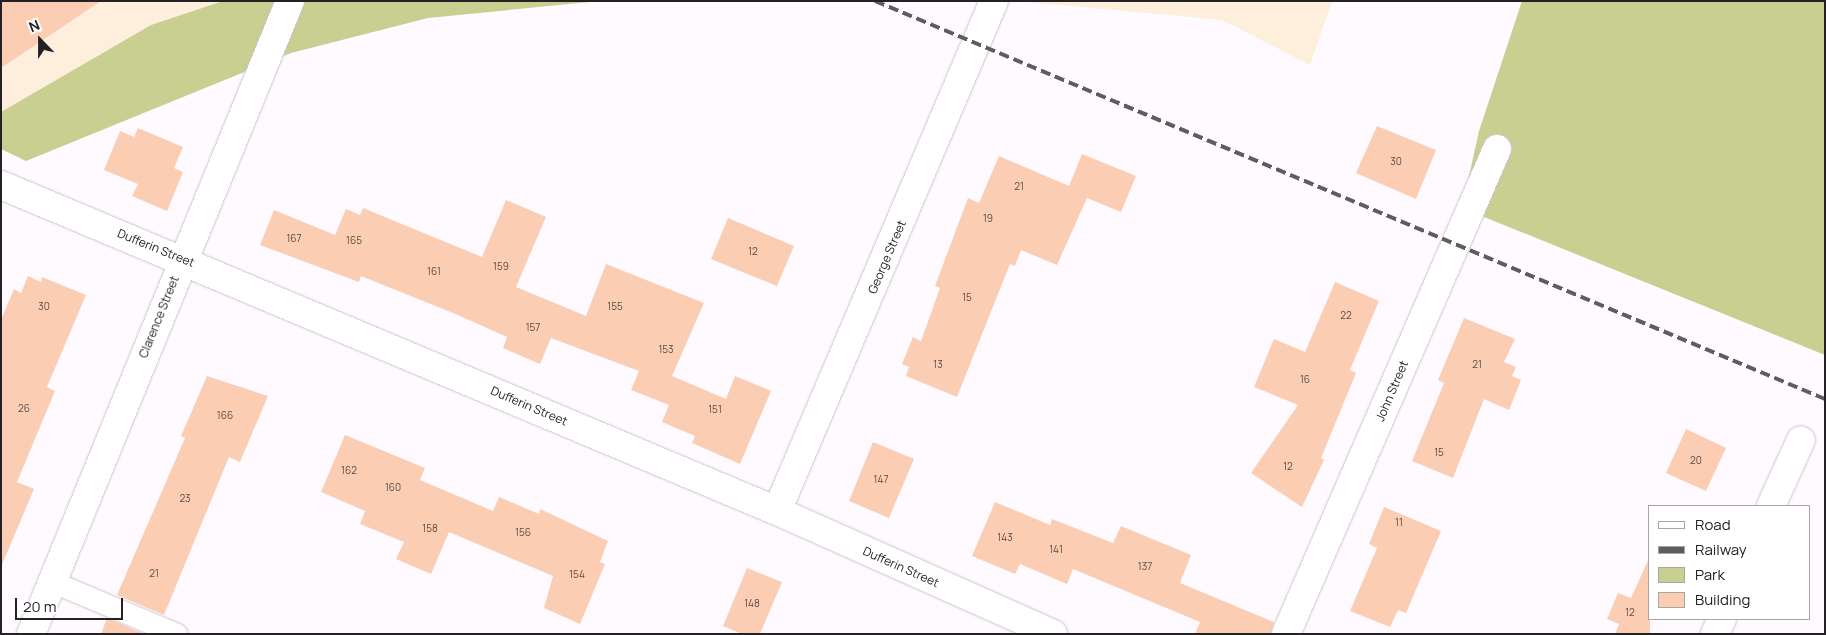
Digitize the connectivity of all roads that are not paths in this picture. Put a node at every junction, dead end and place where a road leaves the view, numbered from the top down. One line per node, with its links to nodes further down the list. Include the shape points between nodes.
1 (290, 1): 5 (street, Clarence Street)
2 (994, 1): 8 (street, George Street)
3 (1497, 149): 15 (street, John Street)
4 (1, 185): 5 (street, Dufferin Street)
5 (182, 258): 8 (street, Dufferin Street); 9 (street, Clarence Street)
6 (1801, 440): 7 (street)
7 (1771, 505)
8 (777, 511): 11 (street, Dufferin Street)
9 (53, 582): 12 (street, Clarence Street); 13 (lane)
10 (1722, 620): 16 (street)
11 (1008, 625): 14 (street, Dufferin Street)
12 (31, 634)
13 (177, 634)
14 (1053, 634)
15 (1286, 634)
16 (1715, 634)

